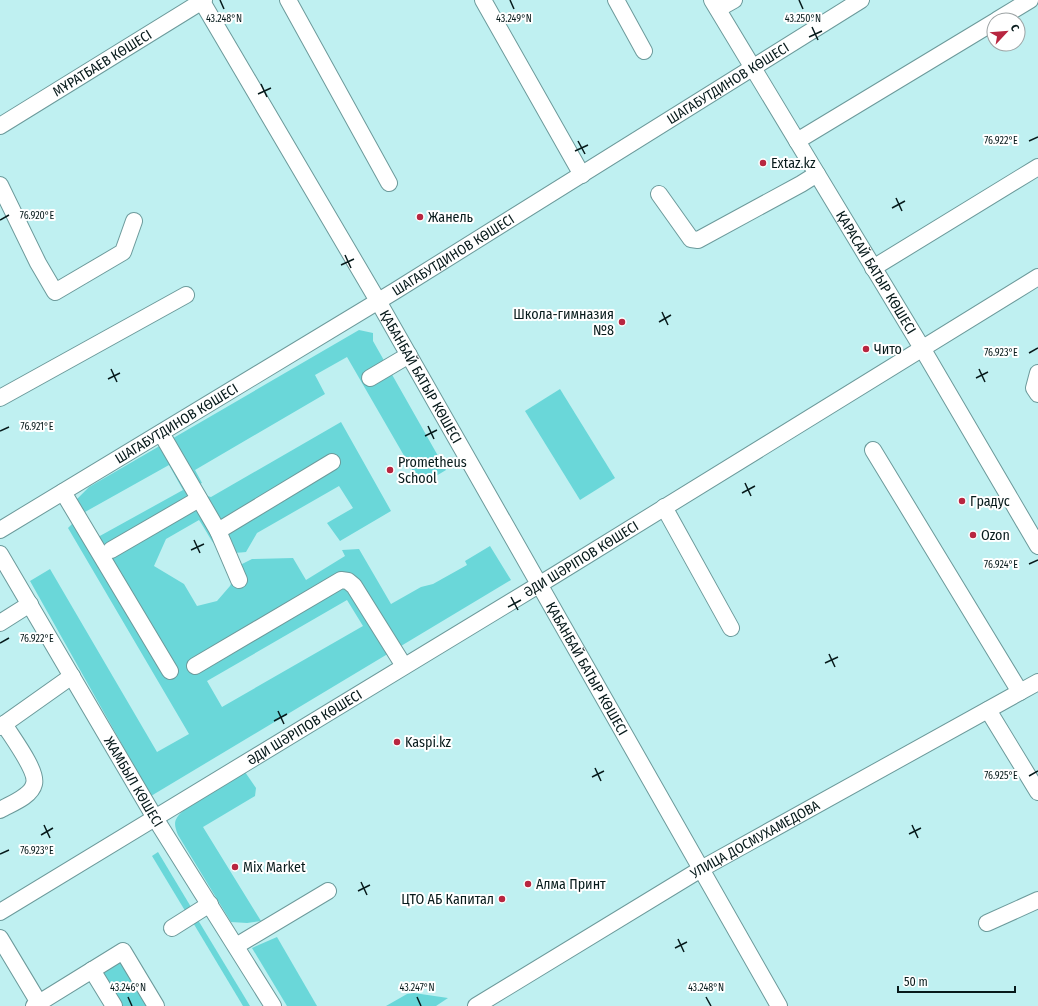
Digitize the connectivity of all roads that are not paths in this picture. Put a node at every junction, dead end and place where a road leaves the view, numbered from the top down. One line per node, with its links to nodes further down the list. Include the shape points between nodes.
1 (202, 0): 13 (street, МҰРАТБАЕВ КӨШЕСІ); 25 (street, ҚАБАНБАЙ БАТЫР КӨШЕСІ)
2 (288, 0): 18 (street)
3 (483, 0): 16 (street)
4 (616, 0): 11 (street)
5 (734, 0): 8 (street)
6 (861, 0): 12 (street, ШАГАБУТДИНОВ КӨШЕСІ)
7 (1030, 0): 9 (street)
8 (715, 5): 12 (street, ҚАРАСАЙ БАТЫР КӨШЕСІ)
9 (1010, 12)
10 (986, 27): 14 (street)
11 (644, 51)
12 (753, 68): 14 (street, ҚАРАСАЙ БАТЫР КӨШЕСІ); 16 (street, ШАГАБУТДИНОВ КӨШЕСІ)
13 (0, 126)
14 (797, 141): 17 (street, ҚАРАСАЙ БАТЫР КӨШЕСІ)
15 (1038, 167): 22 (street)
16 (582, 174): 25 (street, ШАГАБУТДИНОВ КӨШЕСІ)
17 (817, 174): 20 (street, via 698,240 691,239); 22 (street, ҚАРАСАЙ БАТЫР КӨШЕСІ)
18 (389, 183)
19 (0, 185): 21 (street, via 55,292 122,252)
20 (659, 194)
21 (134, 221)
22 (873, 268): 26 (street, ҚАРАСАЙ БАТЫР КӨШЕСІ)
23 (1038, 277): 26 (street, ӘДИ ШӘРІПОВ КӨШЕСІ)
24 (186, 295): 31 (street)
25 (378, 301): 27 (street, ҚАБАНБАЙ БАТЫР КӨШЕСІ); 32 (street, ШАГАБУТДИНОВ КӨШЕСІ)
26 (922, 348): 37 (street, ӘДИ ШӘРІПОВ КӨШЕСІ); 40 (street, ҚАРАСАЙ БАТЫР КӨШЕСІ)
27 (409, 355): 29 (street); 44 (street, ҚАБАНБАЙ БАТЫР КӨШЕСІ)
28 (1038, 373): 30 (street, via 1034,388)
29 (370, 378)
30 (1038, 394)
31 (0, 398)
32 (161, 433): 35 (street, ШАГАБУТДИНОВ КӨШЕСІ); 36 (street)
33 (873, 450): 53 (street)
34 (332, 462): 39 (street)
35 (63, 492): 38 (street, ШАГАБУТДИНОВ КӨШЕСІ); 50 (street)
36 (199, 499): 39 (street); 41 (street)
37 (664, 508): 44 (street, ӘДИ ШӘРІПОВ КӨШЕСІ); 47 (street)
38 (0, 530)
39 (218, 531): 43 (street)
40 (1038, 546)
41 (111, 550)
42 (0, 554): 45 (street, ЖАМБЫЛ КӨШЕСІ)
43 (239, 580)
44 (540, 583): 49 (street, ӘДИ ШӘРІПОВ КӨШЕСІ); 59 (street, ҚАБАНБАЙ БАТЫР КӨШЕСІ)
45 (30, 604): 46 (street); 51 (street, ЖАМБЫЛ КӨШЕСІ)
46 (0, 623)
47 (730, 628)
48 (196, 666): 49 (street, via 341,580 348,581 354,586)
49 (404, 666): 58 (street, ӘДИ ШӘРІПОВ КӨШЕСІ)
50 (170, 671)
51 (72, 676): 55 (street); 58 (street, ЖАМБЫЛ КӨШЕСІ)
52 (1038, 682): 53 (street, УЛИЦА ДОСМУХАМЕДОВА)
53 (1020, 692): 54 (street, УЛИЦА ДОСМУХАМЕДОВА)
54 (988, 710): 56 (street); 59 (street, УЛИЦА ДОСМУХАМЕДОВА)
55 (2, 726): 57 (street, via 34,773 34,785 28,793)
56 (1038, 792)
57 (0, 810)
58 (156, 818): 62 (street, ЖАМБЫЛ КӨШЕСІ); 63 (street, ӘДИ ШӘРІПОВ КӨШЕСІ)
59 (701, 869): 73 (street, УЛИЦА ДОСМУХАМЕДОВА); 74 (street, ҚАБАНБАЙ БАТЫР КӨШЕСІ)
60 (328, 891): 67 (street, via 290,908)
61 (1038, 900): 64 (street)
62 (210, 904): 65 (street); 67 (street, ЖАМБЫЛ КӨШЕСІ)
63 (0, 912)
64 (987, 923)
65 (172, 928)
66 (0, 938): 69 (street)
67 (236, 946): 72 (street, ЖАМБЫЛ КӨШЕСІ)
68 (92, 970): 69 (street); 70 (street); 71 (street, via 123,951)
69 (37, 1004)
70 (114, 1006)
71 (156, 1006)
72 (273, 1006)
73 (476, 1006)
74 (779, 1006)

